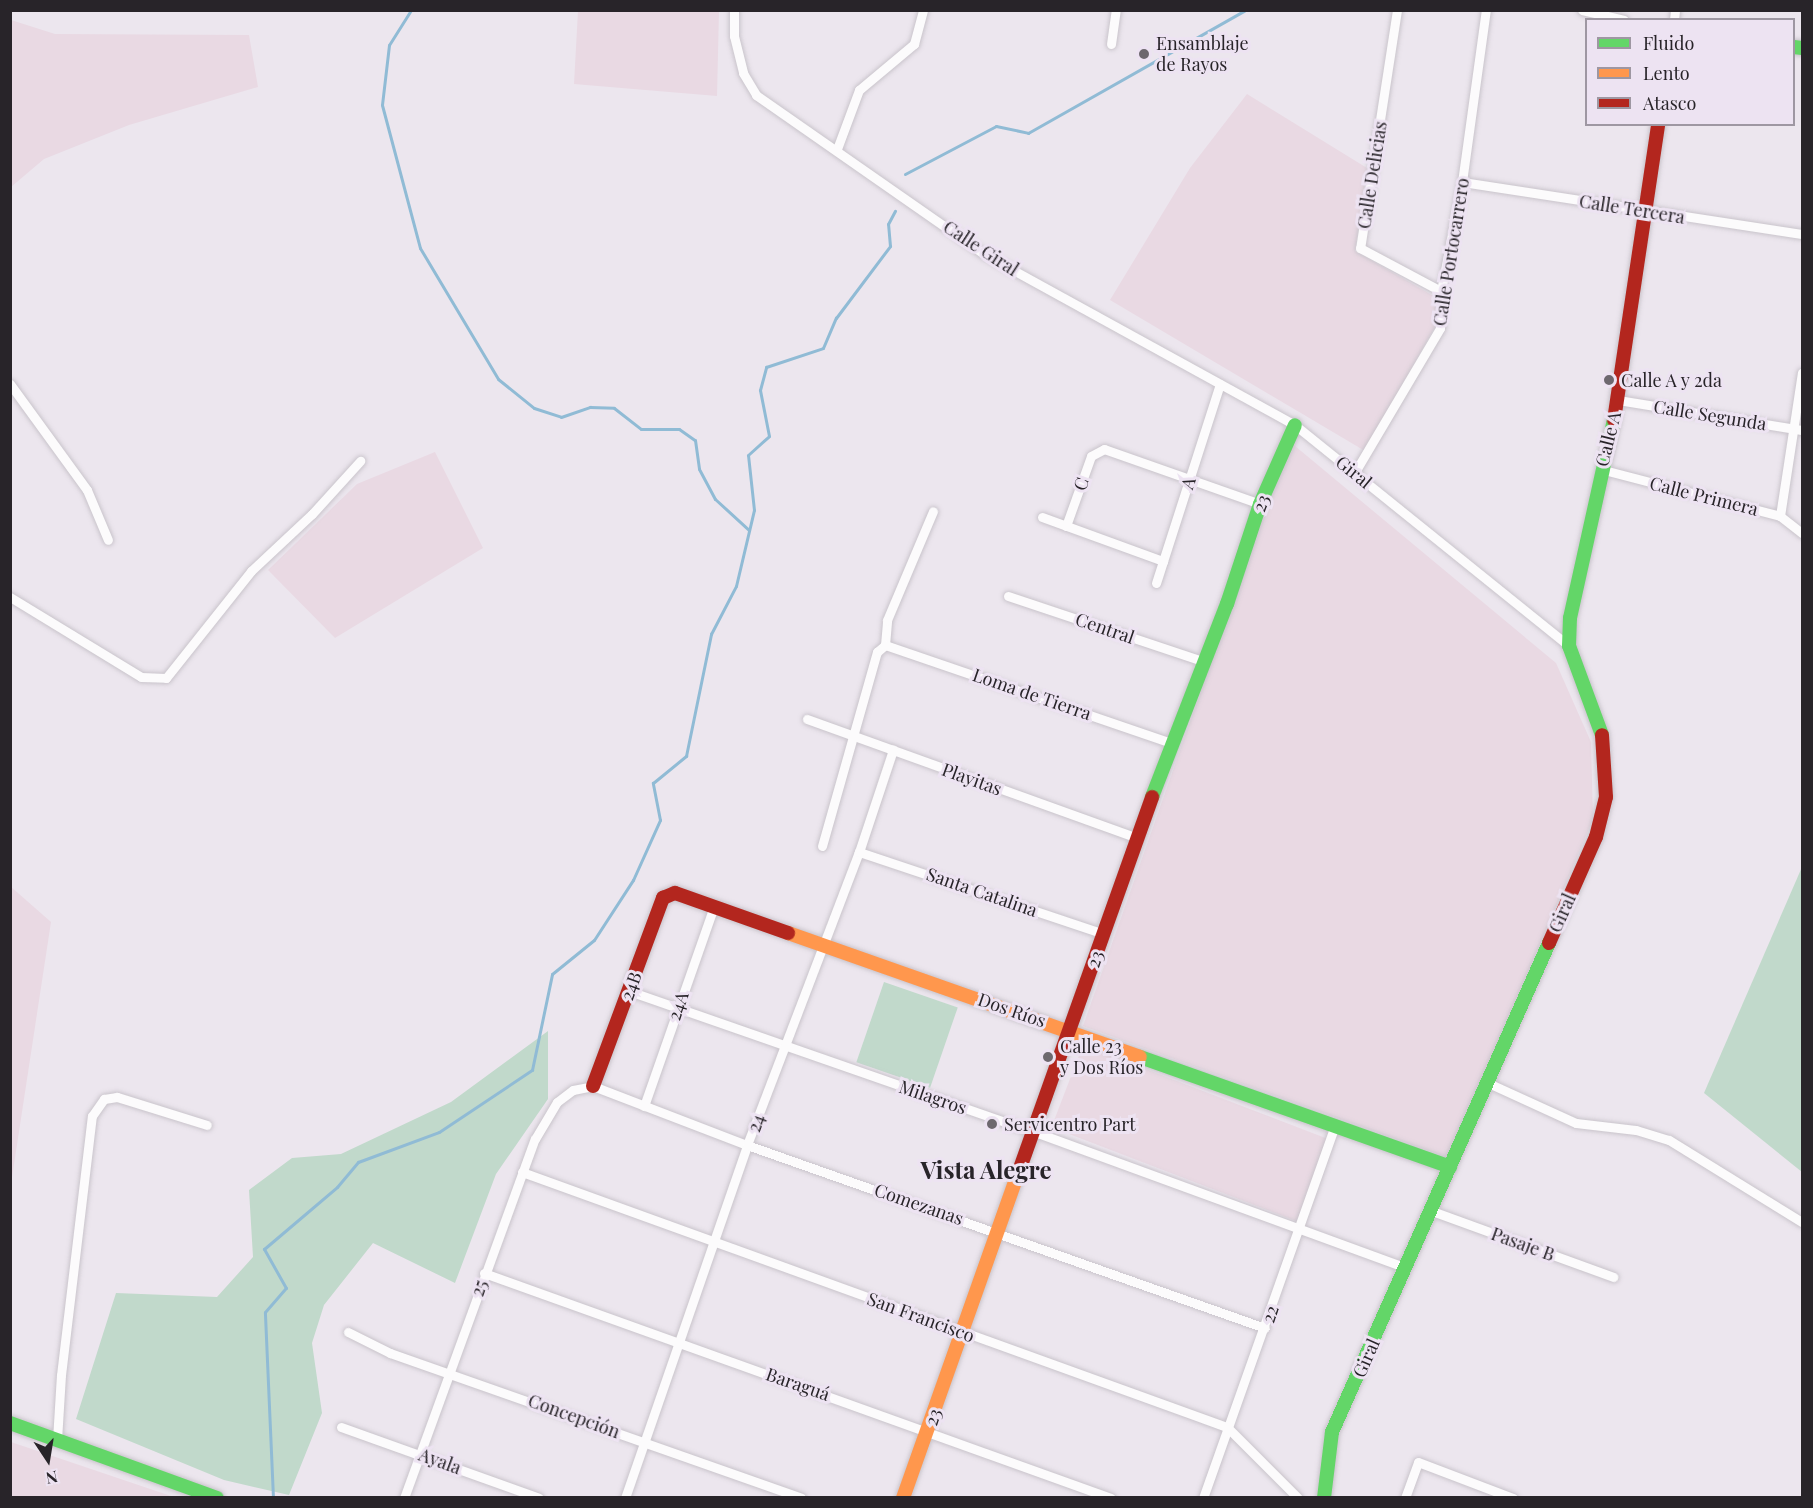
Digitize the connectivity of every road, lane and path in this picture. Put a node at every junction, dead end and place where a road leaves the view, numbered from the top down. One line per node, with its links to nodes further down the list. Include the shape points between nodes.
1 (734, 10): 10 (street, Calle Giral, via 743,73 756,94)
2 (923, 10): 10 (street, via 914,44 859,90)
3 (1116, 10): 8 (street)
4 (1398, 10): 14 (street, Calle Delicias, via 1360,248)
5 (1486, 10): 11 (street, Calle Portocarrero)
6 (1582, 10): 7 (street)
7 (1616, 18)
8 (1111, 44)
9 (1658, 126): 12 (street, Calle A)
10 (837, 149): 17 (street, Calle Giral, via 984,254)
11 (1462, 182): 12 (street, Calle Tercera); 14 (street, Calle Portocarrero)
12 (1646, 212): 13 (street, Calle Tercera); 18 (street, Calle A)
13 (1803, 234)
14 (1441, 291): 23 (street, Calle Portocarrero, via 1437,337)
15 (1803, 374): 20 (street)
16 (10, 384): 31 (street, via 87,490)
17 (1220, 384): 19 (street, Calle Giral); 24 (street, A)
18 (1618, 399): 20 (street, Calle Segunda); 22 (street, Calle A)
19 (1295, 425): 23 (street, Giral); 25 (street, 23)
20 (1798, 429): 27 (street)
21 (360, 461): 35 (street, via 312,514 251,571 166,678 141,677)
22 (1600, 470): 27 (street, Calle Primera); 37 (street, Calle A, via 1570,618)
23 (1354, 472): 37 (street, Giral)
24 (1189, 478): 25 (street); 29 (street, C, via 1104,449 1091,456); 32 (street, A)
25 (1260, 504): 38 (street, 23, via 1227,604)
26 (933, 511): 36 (street, via 887,620)
27 (1780, 516): 30 (street, Calle Primera)
28 (1042, 517): 29 (street)
29 (1066, 526): 32 (street)
30 (1803, 533)
31 (108, 540)
32 (1163, 561): 33 (street, A)
33 (1156, 583)
34 (1008, 596): 38 (street, Central)
35 (10, 597)
36 (889, 645): 40 (street, via 878,652); 41 (street, Loma de Tierra)
37 (1569, 646): 54 (street, Giral, via 1601,728 1607,766 1605,797 1596,837)
38 (1202, 661): 41 (street, 23)
39 (807, 719): 40 (street, Playitas)
40 (855, 734): 42 (street, Playitas); 44 (street)
41 (1172, 742): 43 (street, 23)
42 (893, 750): 43 (street, Playitas); 45 (street, 24)
43 (1138, 838): 48 (street, 23)
44 (822, 846)
45 (859, 852): 48 (street, Santa Catalina); 49 (street, 24)
46 (675, 893): 47 (street, Dos Ríos); 50 (street, 24B, via 663,898)
47 (714, 906): 49 (street, Dos Ríos); 51 (street, 24A)
48 (1104, 934): 52 (street, 23)
49 (824, 943): 52 (street, Dos Ríos); 53 (street, 24)
50 (629, 991): 51 (street, Milagros); 55 (street, 24B)
51 (678, 1007): 53 (street, Milagros); 56 (street, 24A)
52 (1070, 1031): 58 (street, Dos Ríos); 59 (street, 23)
53 (784, 1046): 59 (street, Milagros); 60 (street, 24)
54 (1486, 1082): 61 (street, Giral); 64 (street, via 1576,1124 1636,1130 1669,1140)
55 (592, 1086): 56 (street, Comezanas); 62 (street, 25, via 573,1090 557,1102 535,1139)
56 (644, 1106): 60 (street, Comezanas)
57 (207, 1125): 80 (street, via 117,1097 104,1099 92,1116 61,1375)
58 (1334, 1128): 61 (street, Dos Ríos); 65 (street, 22)
59 (1035, 1132): 65 (street, Milagros); 66 (street, 23)
60 (747, 1145): 66 (street, Comezanas); 67 (street, 24)
61 (1450, 1167): 63 (street, Giral)
62 (522, 1172): 67 (street, San Francisco); 69 (street, 25)
63 (1432, 1211): 68 (street, Giral); 70 (street, Pasaje B)
64 (1803, 1222)
65 (1299, 1231): 68 (street, Milagros); 71 (street, 22)
66 (1000, 1232): 71 (street, Comezanas); 73 (street, 23)
67 (714, 1242): 73 (street, San Francisco); 74 (street, 24)
68 (1406, 1268): 92 (street, Giral, via 1332,1432)
69 (484, 1273): 74 (street, Baraguá); 75 (street, 25)
70 (1613, 1277)
71 (1265, 1328): 78 (street, 22)
72 (348, 1332): 75 (street, Concepción, via 390,1353)
73 (963, 1332): 78 (street, San Francisco); 79 (street, 23)
74 (680, 1343): 79 (street, Baraguá); 81 (street, 24)
75 (449, 1372): 81 (street, Concepción); 82 (street, 25)
76 (10, 1423): 80 (street)
77 (341, 1427): 82 (street, Ayala)
78 (1227, 1427): 90 (street, 22); 91 (street, San Francisco)
79 (928, 1430): 88 (street, 23); 89 (street, Baraguá)
80 (57, 1440): 83 (street)
81 (645, 1442): 86 (street, 24); 87 (street, Concepción)
82 (421, 1454): 84 (street, 25); 85 (street, Ayala)
83 (217, 1497)
84 (404, 1497)
85 (539, 1497)
86 (625, 1497)
87 (801, 1497)
88 (903, 1497)
89 (1111, 1497)
90 (1203, 1497)
91 (1298, 1497)
92 (1324, 1497)
93 (1405, 1497): 94 (street, via 1418,1462)
94 (1513, 1497)

